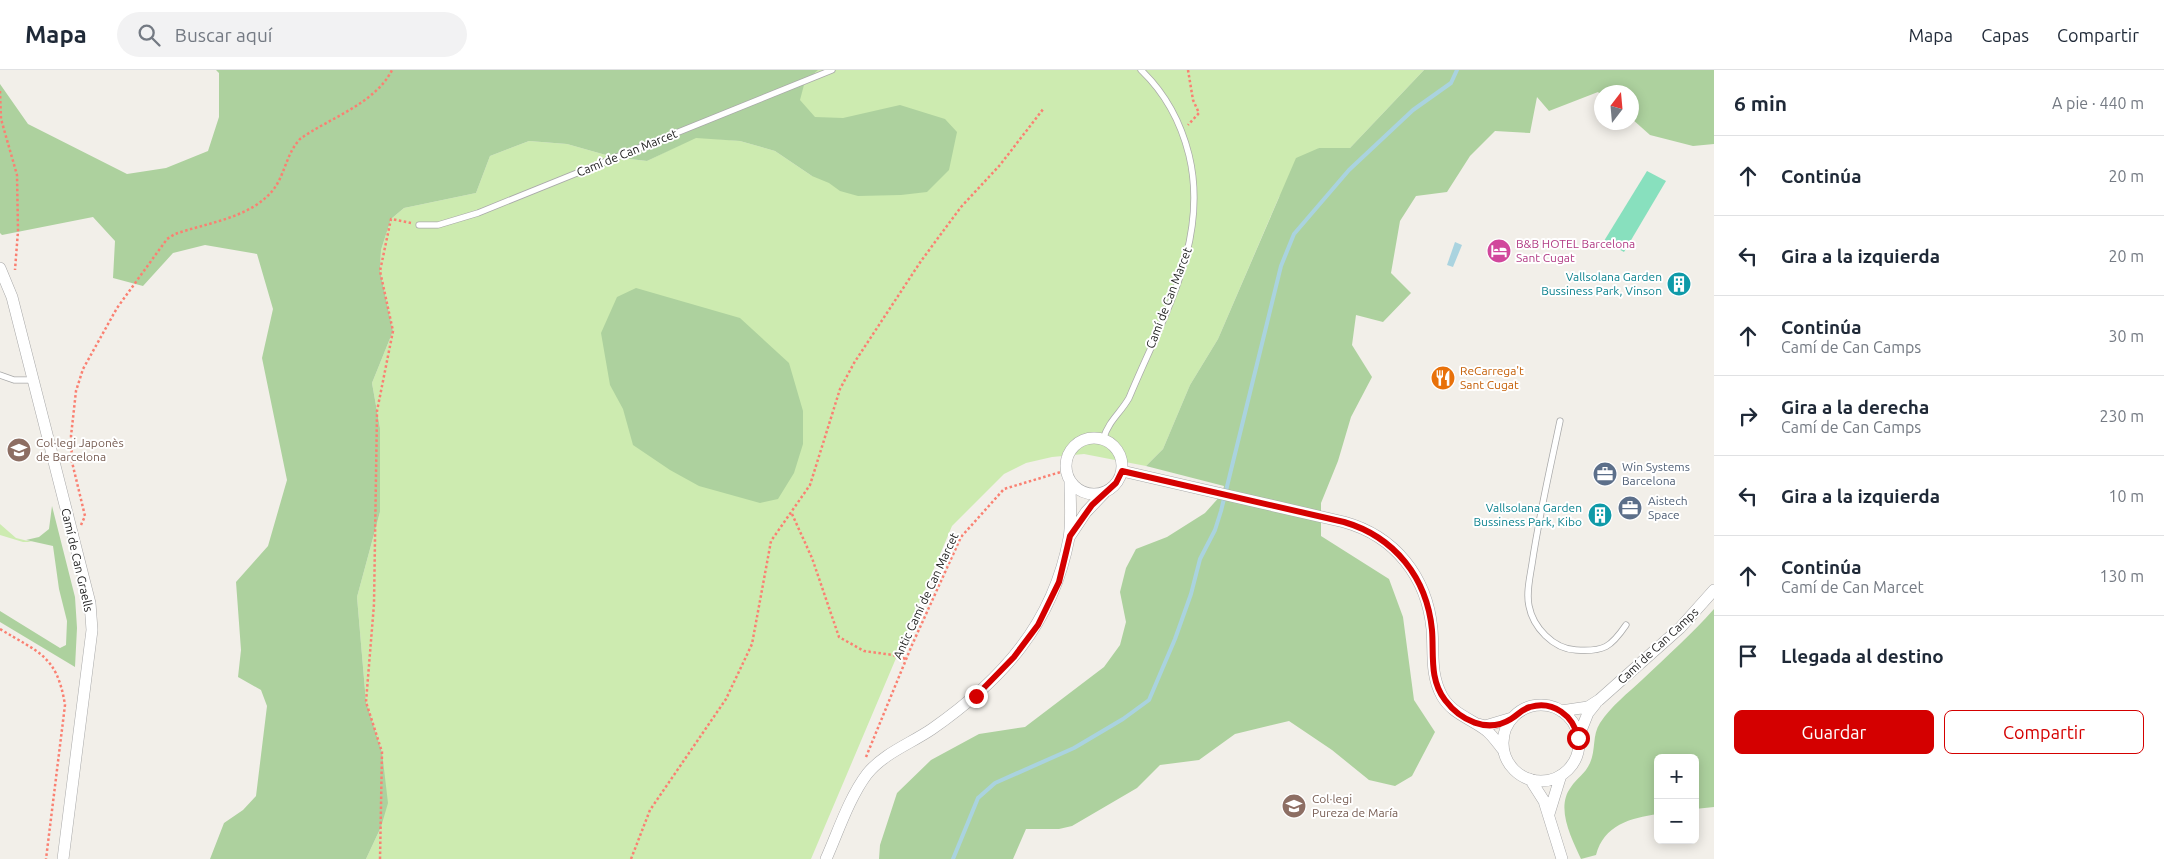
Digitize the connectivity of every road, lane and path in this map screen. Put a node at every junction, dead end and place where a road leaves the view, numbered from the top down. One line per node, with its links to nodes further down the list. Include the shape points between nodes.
1 (392, 70): 19 (path, via 382,85 362,101 300,139 292,148 273,190 259,203 231,216 175,234 166,239 154,255 96,344 76,391 72,462 85,516 79,527)
2 (832, 70): 8 (lane, Camí de Can Marcet, via 478,213 438,225)
3 (1141, 70): 7 (lane, Camí de Can Marcet, via 1163,97)
4 (1188, 70): 7 (path, via 1193,100 1199,113)
5 (0, 91): 10 (path, via 1,119 17,175 18,231)
6 (1044, 108): 18 (path, via 921,260 854,363 840,389 810,485)
7 (1182, 130): 14 (lane, Camí de Can Marcet, via 1195,187 1195,218 1189,248 1129,398 1109,422)
8 (419, 226): 37 (path, via 391,219 380,271 393,330 377,411 374,604 366,702 382,752)
9 (0, 268): 10 (street, Camí de Can Graells)
10 (12, 297): 12 (street, Camí de Can Graells)
11 (0, 374): 12 (lane, via 14,380)
12 (33, 380): 19 (street, Camí de Can Graells)
13 (1560, 421): 22 (lane, via 1540,517 1528,604 1533,619 1552,641 1572,650 1606,648)
14 (1103, 439): 15 (street, via 1118,451); 16 (street, via 1087,438 1073,446 1066,460)
15 (1122, 471): 17 (street); 28 (street, via 1344,522 1386,542 1412,570 1426,596 1432,631 1432,670 1437,685 1450,707)
16 (1068, 476): 17 (street, via 1085,493); 20 (street); 24 (path, Antic Camí de Can Marcet, via 1044,476 1004,489 961,537)
17 (1107, 491): 20 (street, via 1086,512)
18 (792, 514): 24 (path, via 812,558 838,637 864,651); 38 (path, via 771,542 752,644 726,699 650,810)
19 (70, 529): 36 (street, Camí de Can Graells, via 90,603 92,630)
20 (1070, 536): 39 (street, via 1059,582 1038,625 1014,657 976,696 931,730 886,756 867,774)
21 (1714, 590): 25 (street, Camí de Can Camps, via 1680,628)
22 (1626, 625)
23 (0, 629): 35 (path, via 43,656 54,666 61,682 65,705)
24 (906, 659): 31 (path, Antic Camí de Can Marcet)
25 (1599, 700): 26 (street, Camí de Can Camps, via 1588,707); 29 (street, Camí de Can Camps, via 1588,713)
26 (1561, 711): 27 (street, via 1533,706); 29 (street, via 1574,725)
27 (1512, 718): 28 (street, via 1485,726); 30 (street, via 1503,736)
28 (1474, 723): 30 (street, via 1492,736)
29 (1578, 738): 32 (street, via 1574,761)
30 (1504, 751): 33 (street, via 1513,769)
31 (865, 760)
32 (1561, 775): 33 (street, via 1546,781); 34 (street)
33 (1530, 780): 34 (street)
34 (1549, 815): 40 (street)
35 (46, 859)
36 (63, 859)
37 (380, 859)
38 (631, 859)
39 (826, 859)
40 (1562, 859)

